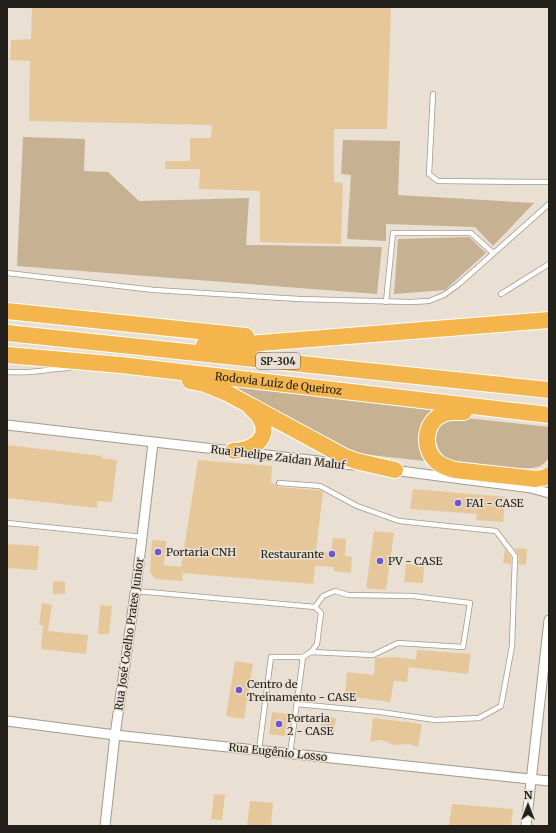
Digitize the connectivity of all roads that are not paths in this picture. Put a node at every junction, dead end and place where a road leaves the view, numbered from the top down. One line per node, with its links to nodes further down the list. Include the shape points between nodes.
1 (433, 94): 2 (lane, via 429,174 438,181)
2 (549, 182)
3 (549, 204): 4 (lane)
4 (493, 253): 8 (lane, via 459,284 429,302); 8 (lane, via 471,233 393,233)
5 (549, 264): 7 (lane)
6 (7, 274): 8 (lane, via 154,290)
7 (501, 294)
8 (386, 302)
9 (7, 311): 13 (highway)
10 (549, 320): 13 (highway)
11 (7, 333): 12 (highway, Rodovia Luiz de Queiroz / SP-304)
12 (30, 335): 13 (highway, via 203,345); 19 (highway, Rodovia Luiz de Queiroz / SP-304)
13 (293, 341)
14 (7, 355): 15 (highway, Rodovia Luiz de Queiroz / SP-304)
15 (121, 365): 17 (lane); 20 (highway, via 205,384); 21 (highway, Rodovia Luiz de Queiroz / SP-304)
16 (77, 367): 18 (lane, via 26,373)
17 (84, 367)
18 (7, 372)
19 (549, 390)
20 (245, 403): 24 (highway, via 259,415 263,432 254,447); 25 (highway, via 345,457)
21 (548, 415): 26 (highway, via 451,412 442,414 430,425 427,442 432,457 437,462 455,470 536,479)
22 (7, 425): 23 (street, Rua Phelipe Zaidan Maluf)
23 (153, 442): 24 (street, Rua Phelipe Zaidan Maluf); 32 (street, Rua José Coelho Prates Junior)
24 (233, 451): 25 (street, Rua Phelipe Zaidan Maluf)
25 (394, 470): 30 (street, Rua Phelipe Zaidan Maluf)
26 (549, 475)
27 (549, 480): 29 (street)
28 (279, 483): 38 (lane, via 320,486 357,506 399,520 496,531 515,556 512,646 501,706 479,718 435,720)
29 (549, 488)
30 (549, 492)
31 (7, 523): 32 (lane)
32 (143, 537): 33 (street, Rua José Coelho Prates Junior)
33 (136, 591): 34 (lane); 40 (street, Rua José Coelho Prates Junior)
34 (315, 607): 36 (lane, via 321,613 317,644); 36 (lane, via 323,596 335,591 348,595 413,596 470,603 463,647 398,642 372,655)
35 (549, 620): 43 (street)
36 (311, 652): 37 (lane)
37 (303, 657): 38 (lane); 41 (lane, via 271,657)
38 (297, 704): 42 (lane)
39 (7, 721): 40 (street, Rua Eugênio Losso)
40 (115, 736): 41 (street, Rua Eugênio Losso); 45 (street, Rua José Coelho Prates Junior)
41 (259, 750): 42 (street, Rua Eugênio Losso)
42 (290, 754): 43 (street, Rua Eugênio Losso)
43 (531, 779): 44 (street, Rua Eugênio Losso); 46 (street)
44 (549, 782)
45 (105, 826)
46 (526, 826)

